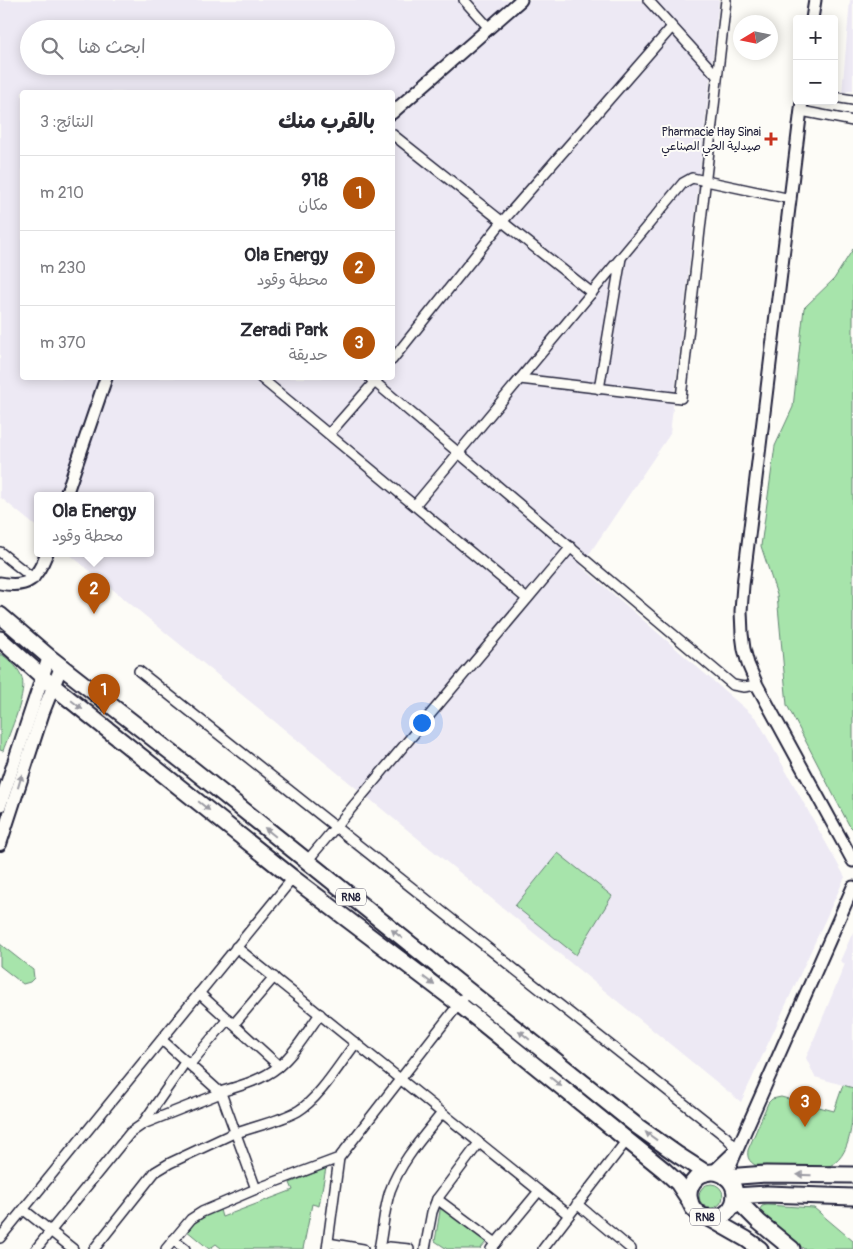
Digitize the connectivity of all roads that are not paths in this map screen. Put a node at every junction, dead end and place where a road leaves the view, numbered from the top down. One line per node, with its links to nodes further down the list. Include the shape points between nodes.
1 (464, 0): 8 (street)
2 (521, 0): 8 (street)
3 (648, 0): 7 (street)
4 (726, 0): 9 (street)
5 (814, 0): 6 (street)
6 (812, 15)
7 (672, 27): 9 (street); 18 (street)
8 (489, 28): 13 (street)
9 (717, 76): 16 (street)
10 (838, 98): 11 (street)
11 (853, 100)
12 (802, 106): 14 (street); 17 (street)
13 (395, 110)
14 (853, 121)
15 (395, 136): 18 (street)
16 (706, 181): 17 (street); 19 (street, via 692,178 683,182); 27 (street, via 682,398)
17 (791, 199): 44 (street, via 741,611 744,649)
18 (502, 222): 20 (street); 21 (street)
19 (621, 258): 20 (street); 27 (street)
20 (592, 292): 22 (street)
21 (395, 356)
22 (520, 379): 27 (street); 29 (street)
23 (105, 380): 30 (street)
24 (264, 380): 28 (street)
25 (373, 380): 28 (street)
26 (375, 380): 29 (street)
27 (599, 389)
28 (329, 434): 31 (street)
29 (458, 452): 31 (street); 32 (street)
30 (67, 492)
31 (415, 506): 37 (street)
32 (571, 547): 37 (street); 44 (street, via 733,685)
33 (0, 552): 35 (street)
34 (45, 557): 35 (street)
35 (34, 579): 36 (street, via 11,585)
36 (0, 583)
37 (527, 599): 46 (street)
38 (0, 615): 40 (main road, RN8)
39 (0, 639): 43 (main road, RN8)
40 (49, 658): 41 (main road, RN8); 43 (main road)
41 (61, 668): 43 (main road); 48 (main road, RN8, one-way to 41)
42 (140, 671): 46 (street)
43 (48, 681): 45 (main road); 47 (main road, one-way to 43, via 32,745); 50 (main road, RN8, one-way to 50)
44 (757, 684): 49 (street)
45 (0, 805)
46 (336, 826): 48 (street); 70 (street, via 719,1131)
47 (0, 844)
48 (307, 861): 54 (main road, RN8, one-way to 48)
49 (853, 861)
50 (293, 878): 52 (street); 56 (main road, RN8, one-way to 56)
51 (853, 888): 70 (street)
52 (236, 947): 53 (street); 55 (street)
53 (274, 977): 57 (street); 58 (street)
54 (469, 991): 56 (street); 71 (main road, RN8, one-way to 54)
55 (199, 993): 58 (street); 59 (street)
56 (459, 1004): 63 (street); 68 (main road, RN8, one-way to 68)
57 (320, 1014): 60 (street); 62 (street)
58 (231, 1022): 61 (street); 62 (street)
59 (162, 1040): 61 (street); 87 (street)
60 (356, 1043): 63 (street); 67 (street, via 301,1110)
61 (188, 1063): 64 (street); 66 (street)
62 (279, 1066): 64 (street, via 256,1080)
63 (400, 1079): 65 (street); 72 (street)
64 (221, 1092): 66 (street); 67 (street)
65 (442, 1113): 69 (street); 103 (street, via 395,1178)
66 (143, 1124): 91 (street, via 130,1133)
67 (236, 1133): 78 (street); 99 (street, via 155,1172)
68 (627, 1140): 73 (main road, RN8); 86 (street)
69 (479, 1142): 79 (street); 84 (street)
70 (737, 1149): 75 (street)
71 (678, 1155): 73 (main road); 75 (main road, RN8)
72 (339, 1158): 78 (street); 95 (street)
73 (664, 1170): 85 (main road, RN8)
74 (766, 1174): 75 (main road); 77 (main road, one-way to 74); 80 (main road)
75 (717, 1175): 82 (main road, RN8, via 733,1186); 85 (main road, RN8, via 694,1181)
76 (853, 1175): 77 (main road)
77 (833, 1176): 81 (main road)
78 (256, 1189): 94 (street, via 202,1212 191,1219)
79 (539, 1191): 88 (street); 96 (street)
80 (767, 1194): 81 (main road); 82 (main road)
81 (833, 1196): 83 (main road)
82 (735, 1197): 89 (main road, RN8, via 728,1211); 90 (main road, RN8)
83 (853, 1197)
84 (437, 1199): 96 (street); 106 (street)
85 (690, 1201): 89 (main road, RN8, via 697,1212)
86 (577, 1204): 88 (street); 108 (street)
87 (24, 1210): 91 (street); 92 (street)
88 (569, 1215): 107 (street)
89 (709, 1218): 93 (main road, RN8)
90 (759, 1222): 93 (main road); 110 (main road, RN8)
91 (51, 1230): 97 (street); 98 (street)
92 (0, 1238)
93 (746, 1239): 109 (main road, RN8)
94 (173, 1240): 100 (street); 101 (street)
95 (328, 1246): 102 (street)
96 (493, 1246)
97 (36, 1249)
98 (73, 1249)
99 (94, 1249)
100 (166, 1249)
101 (185, 1249)
102 (363, 1249)
103 (379, 1249)
104 (384, 1249): 105 (street)
105 (409, 1249)
106 (425, 1249)
107 (543, 1249)
108 (631, 1249)
109 (760, 1249)
110 (792, 1249)

